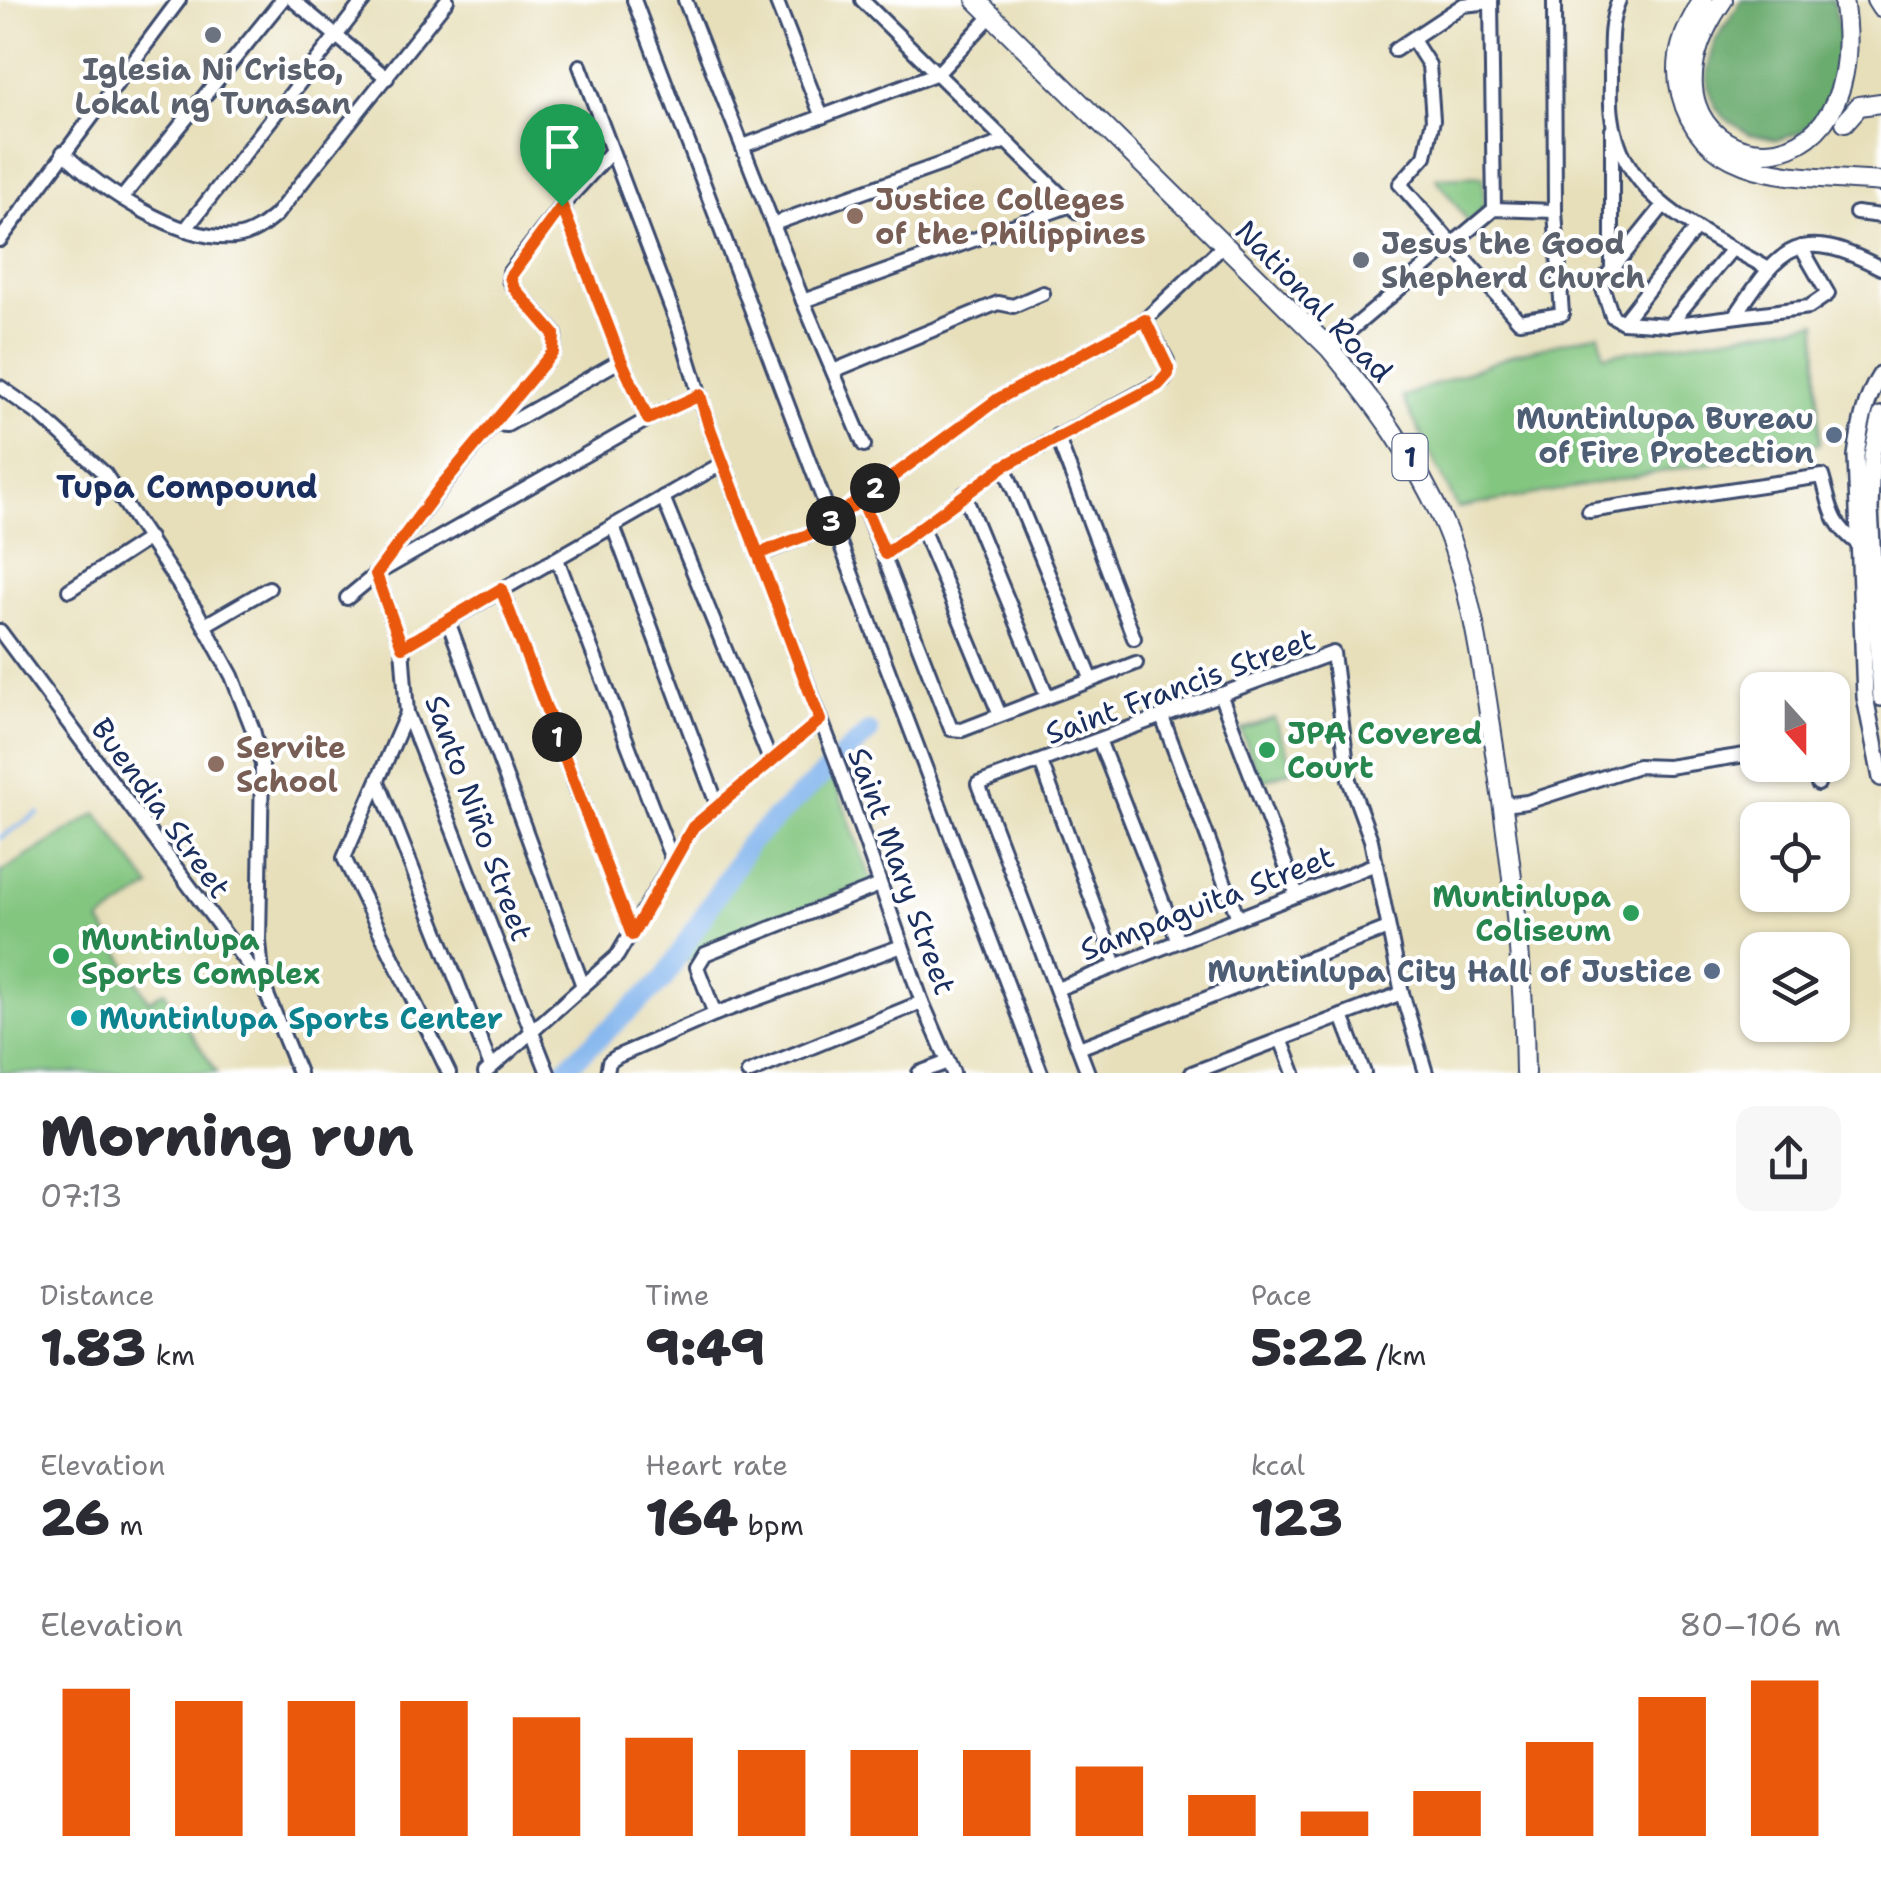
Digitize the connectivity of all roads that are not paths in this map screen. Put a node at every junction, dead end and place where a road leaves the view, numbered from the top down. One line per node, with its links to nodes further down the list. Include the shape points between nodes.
1 (179, 0): 31 (street)
2 (282, 0): 35 (street)
3 (293, 0): 20 (street)
4 (364, 0): 20 (street)
5 (447, 0): 25 (street)
6 (634, 0): 76 (street)
7 (685, 0): 30 (street)
8 (776, 0): 27 (street)
9 (862, 0): 24 (street)
10 (976, 0): 19 (highway, National Road / 1)
11 (1554, 0): 39 (street)
12 (1619, 0): 28 (street, via 1610,18)
13 (1703, 0): 34 (highway, via 1682,38 1678,66 1683,101 1698,132 1740,165)
14 (1723, 0): 32 (highway, via 1696,56 1702,108 1738,145)
15 (1843, 0): 32 (highway, via 1854,58 1850,94 1829,130)
16 (1876, 0): 18 (highway)
17 (1491, 1): 21 (street, via 1463,5); 38 (street)
18 (1881, 8)
19 (991, 16): 24 (street); 47 (highway, National Road / 1)
20 (336, 35): 25 (street); 44 (street)
21 (1413, 40): 22 (street); 46 (street, via 1429,65 1433,120 1425,156 1400,184)
22 (1395, 50)
23 (580, 66): 33 (street, Saint Mary Street)
24 (938, 74): 27 (street); 29 (street)
25 (387, 78): 44 (street, via 262,226 234,237)
26 (1881, 104): 32 (highway, via 1859,106 1822,145)
27 (822, 117): 30 (street)
28 (1612, 118): 37 (street, via 1623,154); 50 (street)
29 (1006, 141): 42 (street); 54 (street, via 1075,208)
30 (743, 146): 42 (street)
31 (63, 152): 35 (street); 45 (street)
32 (1788, 152)
33 (610, 154): 36 (street); 64 (street, Saint Mary Street)
34 (1881, 179)
35 (122, 198): 44 (street)
36 (562, 206): 60 (street); 67 (street, via 510,277 552,330 556,347)
37 (1663, 206): 43 (street); 50 (street)
38 (1494, 209): 39 (street); 46 (street)
39 (1555, 210): 46 (street, via 1562,314 1520,321)
40 (1856, 213): 41 (street)
41 (1881, 216)
42 (774, 224): 54 (street)
43 (1696, 228): 49 (street); 57 (street)
44 (185, 230)
45 (0, 240)
46 (1450, 244): 59 (street)
47 (1224, 245): 56 (street); 59 (highway, National Road / 1)
48 (1801, 247): 51 (street); 52 (street, via 1833,246); 55 (street, via 1828,294 1809,308)
49 (1732, 248): 51 (street); 58 (street)
50 (1612, 268): 57 (street, via 1601,282 1612,316)
51 (1767, 268): 55 (street)
52 (1881, 268)
53 (1043, 293): 61 (street, via 1013,306 998,303)
54 (803, 302): 61 (street)
55 (1736, 315): 58 (street)
56 (1145, 320): 68 (street, via 1167,362 1164,380); 74 (street, via 998,399)
57 (1624, 322): 58 (street)
58 (1669, 325)
59 (1329, 348): 111 (highway, National Road / 1, via 1399,438 1446,529 1473,622)
60 (621, 360): 66 (street); 67 (street, via 506,425)
61 (834, 371): 69 (street)
62 (1881, 374): 80 (main road, via 1862,419 1856,456)
63 (0, 388): 79 (street, via 97,465)
64 (700, 395): 66 (street); 70 (street, Saint Mary Street)
65 (1881, 414): 89 (main road, via 1872,455)
66 (648, 419): 84 (street)
67 (494, 424): 84 (street)
68 (1056, 436): 71 (street); 93 (street)
69 (864, 445)
70 (723, 464): 73 (street); 81 (street, Saint Mary Street)
71 (1004, 466): 72 (street); 96 (street)
72 (964, 494): 78 (street); 98 (street)
73 (663, 497): 77 (street); 106 (street)
74 (861, 498): 76 (street); 82 (street)
75 (1589, 510): 80 (street, via 1822,476 1830,512)
76 (832, 520): 81 (street); 141 (street)
77 (612, 526): 83 (street); 110 (street)
78 (922, 528): 82 (street); 101 (street)
79 (149, 538): 87 (street); 91 (street)
80 (1858, 544): 89 (main road)
81 (758, 554): 103 (street, Saint Mary Street)
82 (885, 554): 101 (street, via 950,729)
83 (557, 558): 86 (street); 112 (street)
84 (376, 574): 88 (street); 94 (street, Santo Niño Street)
85 (269, 588): 91 (street)
86 (501, 589): 90 (street); 118 (street)
87 (69, 590)
88 (347, 598)
89 (1873, 599): 99 (main road); 108 (main road, via 1865,697)
90 (448, 620): 94 (street); 123 (street)
91 (205, 626): 122 (street, via 238,689 262,764)
92 (0, 631): 122 (street, Buendia Street)
93 (1134, 638)
94 (402, 647): 100 (street, Santo Niño Street)
95 (1136, 663): 96 (street)
96 (1091, 678): 98 (street)
97 (1220, 694): 102 (street, Saint Francis Street); 113 (street, Saint Francis Street, via 1333,654 1345,759); 115 (street)
98 (1046, 696): 101 (street)
99 (1881, 698)
100 (406, 713): 109 (street); 129 (street, Santo Niño Street)
101 (999, 713)
102 (1162, 718): 104 (street, Saint Francis Street); 116 (street)
103 (820, 720): 106 (street); 114 (street, Saint Mary Street)
104 (1099, 740): 107 (street, Saint Francis Street); 119 (street)
105 (1740, 756): 111 (street, via 1638,766)
106 (770, 760): 110 (street)
107 (1041, 762): 121 (street); 124 (street, Saint Francis Street, via 978,784)
108 (1881, 778)
109 (378, 782): 135 (street); 137 (street, via 344,858)
110 (717, 804): 112 (street, via 693,827)
111 (1504, 804): 147 (highway, National Road / 1, via 1521,950)
112 (674, 862): 118 (street)
113 (1376, 864): 115 (street, Sampaguita Street); 117 (street, Saint Francis Street)
114 (880, 886): 120 (street, Saint Mary Street); 127 (street, via 705,954 697,967)
115 (1296, 895): 116 (street, Sampaguita Street)
116 (1238, 918): 119 (street, Sampaguita Street)
117 (1388, 928): 125 (street, Saint Francis Street); 131 (street)
118 (632, 935): 123 (street)
119 (1178, 941): 121 (street, Sampaguita Street)
120 (902, 946): 126 (street, Saint Mary Street); 127 (street)
121 (1116, 965): 124 (street, Sampaguita Street)
122 (263, 985): 136 (street, Buendia Street)
123 (583, 986): 129 (street)
124 (1057, 989): 131 (street)
125 (1402, 993): 128 (street); 146 (street, Saint Francis Street)
126 (922, 1002): 133 (street, Saint Mary Street); 139 (street)
127 (716, 1014): 138 (street, via 618,1056)
128 (1342, 1016): 130 (street); 145 (street)
129 (534, 1031): 132 (street, Santo Niño Street); 135 (street)
130 (1281, 1039): 134 (street); 144 (street)
131 (1080, 1048): 142 (street)
132 (547, 1067)
133 (950, 1067): 140 (street)
134 (1226, 1067): 143 (street)
135 (488, 1070)
136 (299, 1073)
137 (448, 1073)
138 (607, 1073)
139 (748, 1073)
140 (919, 1073)
141 (1041, 1073)
142 (1088, 1073)
143 (1192, 1073)
144 (1294, 1073)
145 (1364, 1073)
146 (1426, 1073)
147 (1525, 1073)

